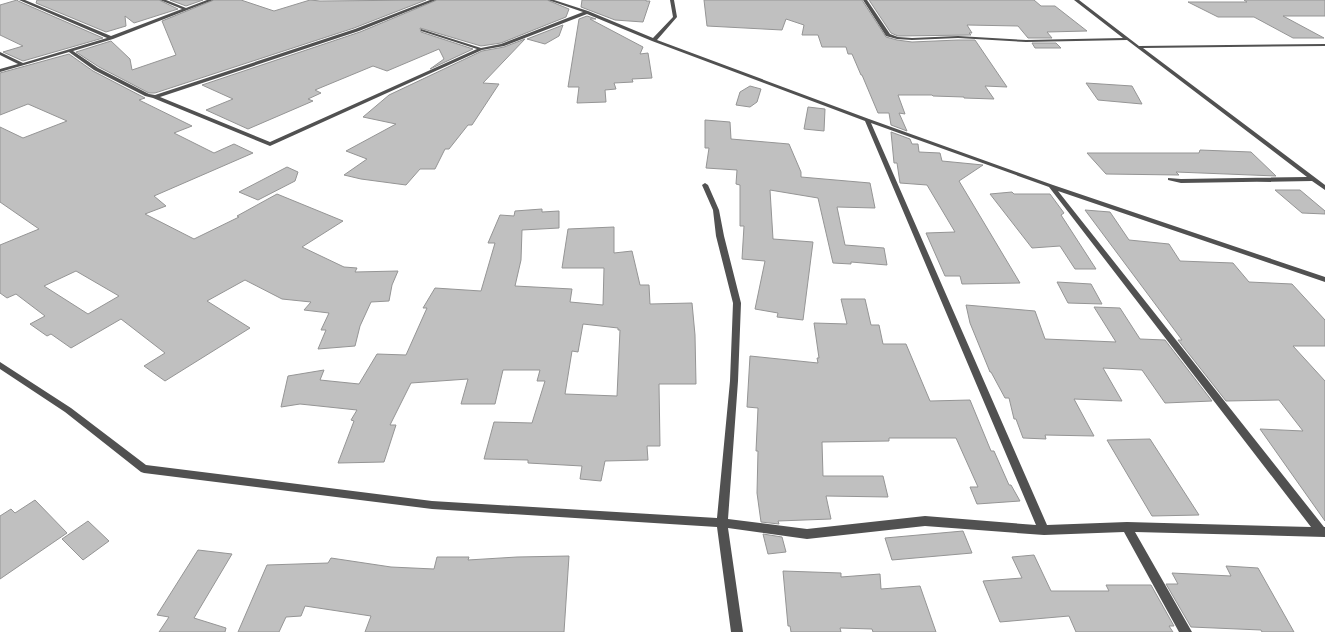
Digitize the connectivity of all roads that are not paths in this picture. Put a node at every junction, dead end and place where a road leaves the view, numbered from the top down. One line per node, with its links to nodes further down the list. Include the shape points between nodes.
1 (21, 0): 12 (street)
2 (162, 0): 9 (street)
3 (211, 0): 9 (street)
4 (434, 0): 22 (street, via 356,30)
5 (550, 0): 10 (street)
6 (672, 0): 14 (street, via 676,16)
7 (865, 0): 13 (street, via 888,35 897,38 958,37 1026,41)
8 (1076, 0): 13 (street)
9 (185, 9): 12 (street)
10 (587, 12): 14 (street); 17 (street, via 502,45)
11 (423, 30): 17 (street)
12 (111, 38): 18 (street)
13 (1127, 39): 16 (street)
14 (654, 40): 23 (street)
15 (1325, 45): 16 (street)
16 (1138, 47): 25 (street)
17 (481, 49): 22 (street, via 270,144)
18 (70, 51): 20 (street); 22 (street, via 96,69)
19 (0, 53): 20 (street)
20 (22, 64): 21 (street)
21 (0, 71)
22 (155, 97)
23 (867, 120): 27 (street); 33 (street)
24 (1170, 179): 25 (street)
25 (1312, 179): 28 (street)
26 (705, 185): 31 (street, via 716,210 720,236 738,303)
27 (1051, 186): 29 (street); 34 (street)
28 (1325, 188)
29 (1325, 280)
30 (0, 365): 31 (street, via 68,410 144,469 432,505)
31 (722, 523): 33 (street, via 807,534 925,521); 35 (street)
32 (1127, 527): 33 (street); 34 (street); 36 (street)
33 (1044, 530)
34 (1323, 532)
35 (737, 632)
36 (1186, 632)

